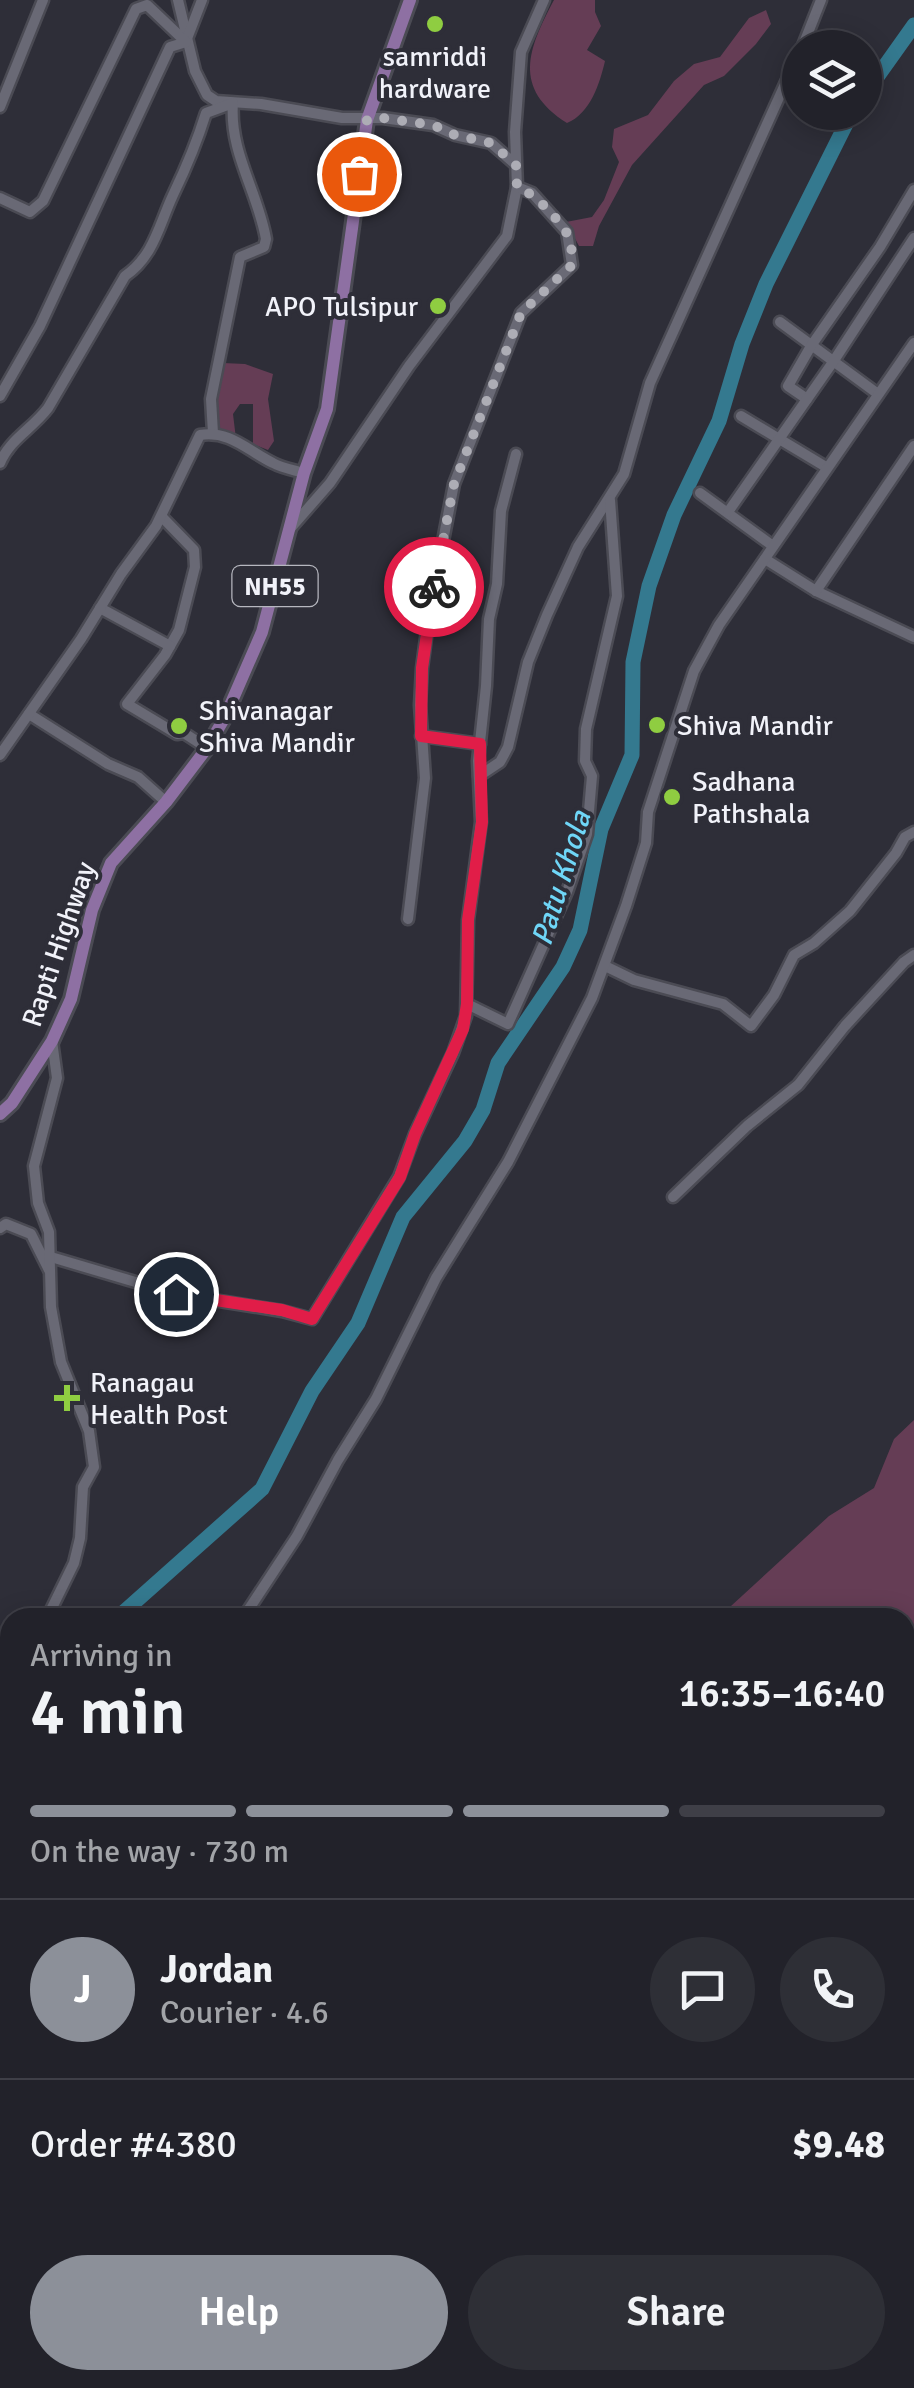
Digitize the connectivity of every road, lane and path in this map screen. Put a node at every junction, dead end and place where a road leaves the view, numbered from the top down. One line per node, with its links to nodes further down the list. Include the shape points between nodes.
1 (43, 0): 11 (street)
2 (178, 0): 8 (street)
3 (202, 0): 8 (street)
4 (410, 0): 12 (main road, Rapti Highway / NH55)
5 (544, 0): 13 (street, via 521,52)
6 (820, 0): 7 (street)
7 (808, 30)
8 (186, 42): 10 (street, via 207,95); 16 (street, via 147,6 136,9 43,201 30,212); 23 (street, via 170,47 40,326)
9 (782, 91): 34 (street, via 650,383 624,474)
10 (233, 103): 12 (street); 26 (street, via 234,134 266,238 264,247 237,265 211,399); 30 (street, via 206,113 152,246 125,276 48,408 6,448)
11 (0, 107)
12 (367, 120): 13 (street, via 433,125 491,143); 32 (main road, Rapti Highway / NH55, via 327,409)
13 (516, 165): 14 (street)
14 (517, 188): 37 (street, via 501,248); 45 (street, via 532,193 566,232 572,265 521,313 454,484 430,608)
15 (914, 190): 20 (street)
16 (0, 198)
17 (914, 238): 21 (street)
18 (780, 322): 20 (street)
19 (914, 342): 22 (street)
20 (811, 346): 21 (street); 24 (street, via 788,386)
21 (833, 362): 22 (street); 24 (street)
22 (878, 394): 31 (street)
23 (0, 396)
24 (807, 399): 27 (street)
25 (741, 416): 27 (street)
26 (212, 433): 32 (street); 36 (street, via 200,435 191,450)
27 (778, 437): 31 (street); 35 (street)
28 (914, 446): 40 (street)
29 (516, 454): 46 (street, via 498,527)
30 (0, 463)
31 (826, 467): 38 (street)
32 (304, 473): 37 (main road, Rapti Highway / NH55)
33 (700, 493): 35 (street)
34 (610, 499): 49 (street, via 578,547 528,662 508,746 500,762); 55 (street, via 617,596 586,728 585,761 592,776 587,834 508,1024)
35 (728, 512): 38 (street)
36 (162, 517): 41 (street); 43 (street, via 194,550 196,567)
37 (288, 532): 47 (main road, Rapti Highway / NH55, via 262,632)
38 (773, 546): 39 (street)
39 (765, 558): 40 (street); 54 (street, via 694,671)
40 (816, 591): 42 (street)
41 (100, 608): 43 (street); 44 (street)
42 (914, 637)
43 (170, 646): 47 (street, via 127,704)
44 (29, 714): 48 (street); 50 (street, via 138,778)
45 (421, 736): 46 (street); 52 (street, via 425,778)
46 (480, 744): 49 (street)
47 (207, 748): 50 (main road, Rapti Highway / NH55)
48 (0, 754)
49 (479, 776): 55 (street, via 482,822 468,920)
50 (166, 802): 56 (main road, Rapti Highway / NH55, via 111,864 92,910 72,999)
51 (914, 832): 54 (street, via 850,910 794,955 751,1026 722,1004)
52 (408, 919)
53 (914, 955): 58 (street, via 798,1085)
54 (605, 966): 63 (street, via 508,1162 436,1278 298,1536)
55 (467, 1004): 60 (street, via 454,1054 400,1177 312,1319 176,1294)
56 (52, 1041): 57 (main road, Rapti Highway / NH55); 60 (street, via 57,1078 34,1166)
57 (0, 1114)
58 (673, 1197)
59 (0, 1228): 61 (street, via 6,1224 32,1234)
60 (51, 1257): 61 (street)
61 (50, 1271): 62 (street, via 61,1362 85,1418 94,1468 83,1487 74,1563)
62 (53, 1608)
63 (250, 1608)

